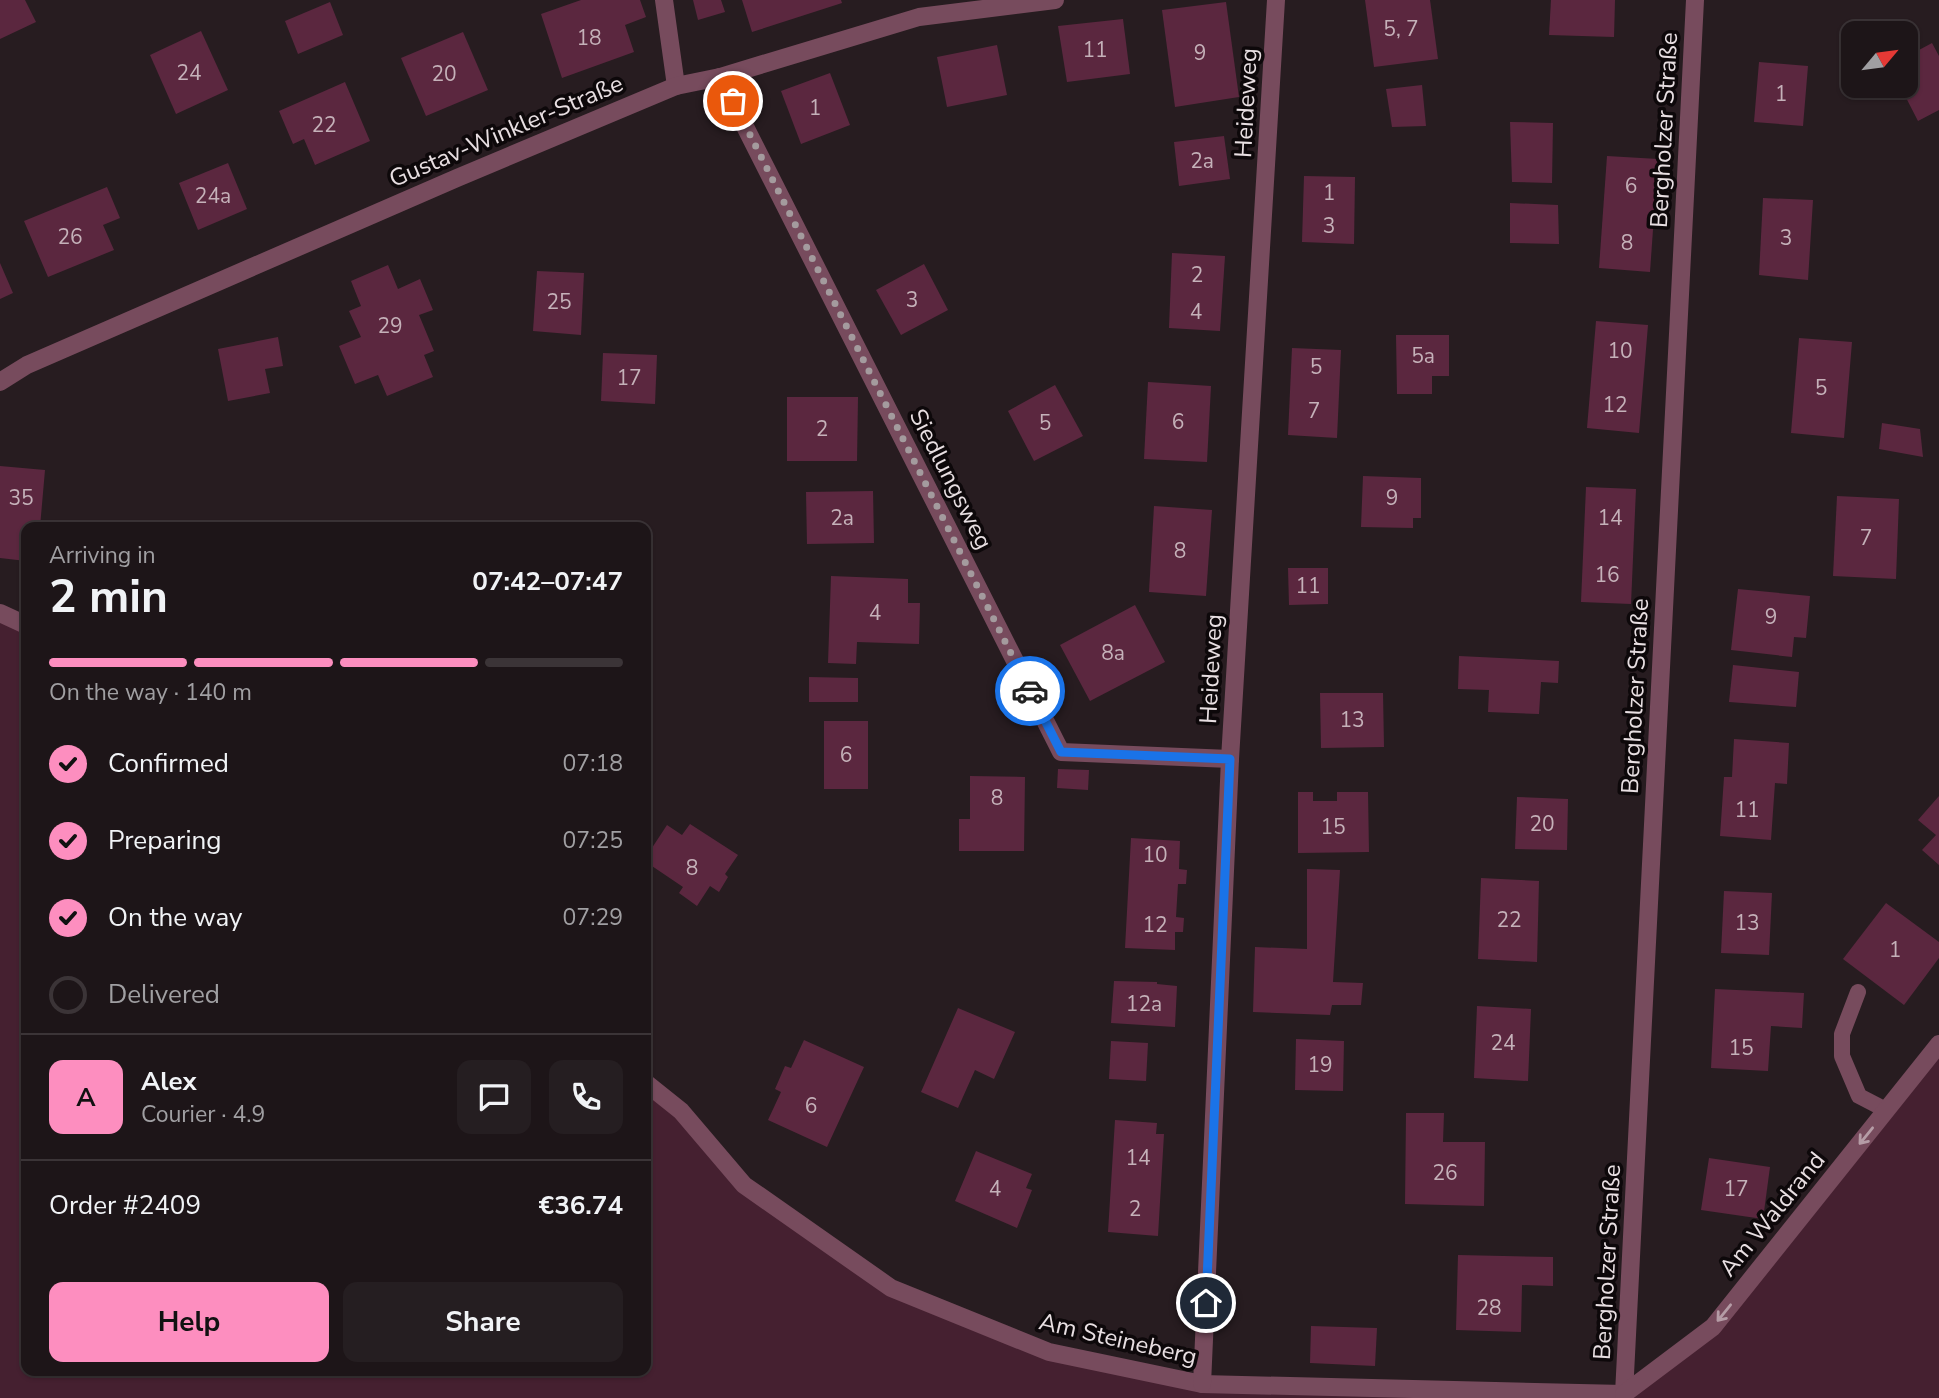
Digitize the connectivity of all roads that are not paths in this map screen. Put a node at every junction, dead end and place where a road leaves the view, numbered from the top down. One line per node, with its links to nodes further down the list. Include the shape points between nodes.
1 (664, 0): 6 (street)
2 (1055, 0): 5 (street, Gustav-Winkler-Straße, via 919,16)
3 (1276, 0): 10 (street, Heideweg)
4 (1695, 0): 16 (street, Bergholzer Straße)
5 (720, 77): 6 (street, Gustav-Winkler-Straße); 10 (street, Siedlungsweg, via 1061,752)
6 (676, 86): 7 (street, Gustav-Winkler-Straße, via 27,365)
7 (0, 382)
8 (0, 613): 9 (street)
9 (21, 623)
10 (1230, 759): 15 (street, Heideweg)
11 (1858, 992): 14 (lane, via 1842,1034 1842,1056 1859,1096)
12 (1939, 1044): 14 (street, Am Waldrand)
13 (651, 1087): 15 (street, Am Steineberg, via 681,1111 744,1185 891,1288 1049,1352)
14 (1886, 1110): 16 (street, Am Waldrand, one-way to 16, via 1713,1327)
15 (1202, 1384): 16 (street, Am Steineberg)
16 (1625, 1394)

